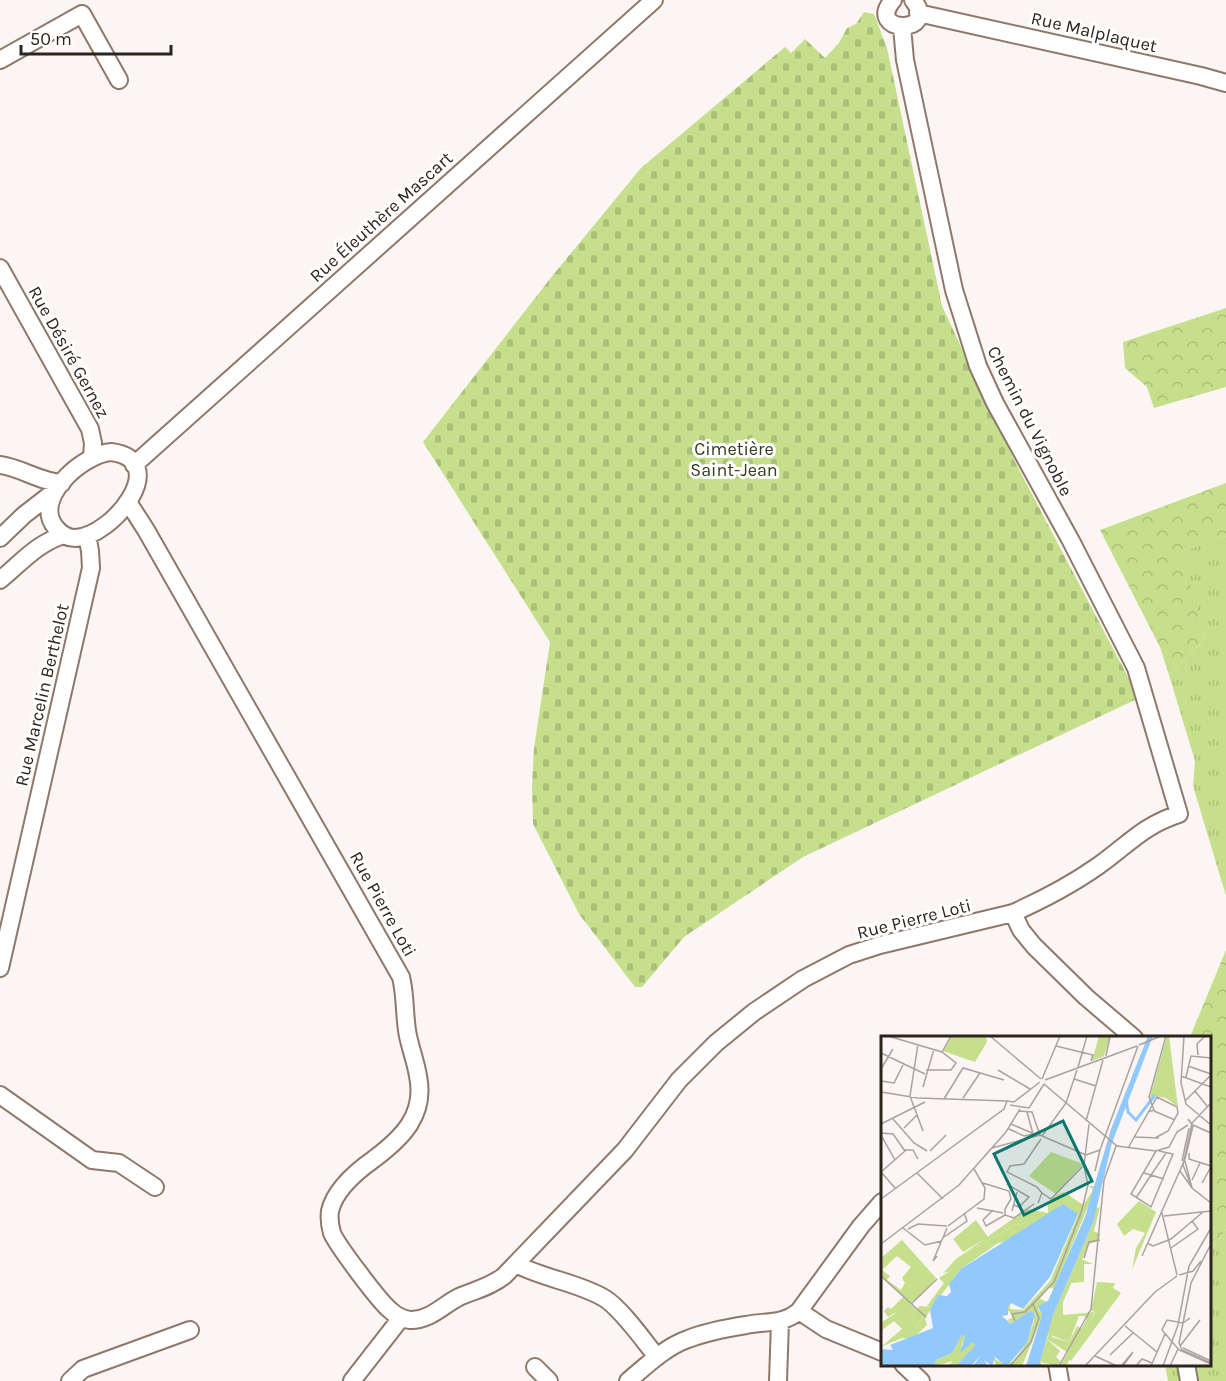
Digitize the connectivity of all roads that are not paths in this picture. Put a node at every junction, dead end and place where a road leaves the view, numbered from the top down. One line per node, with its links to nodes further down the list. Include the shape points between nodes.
1 (654, 0): 11 (street, Rue Éleuthère Mascart)
2 (893, 0): 4 (street, via 888,16 893,24)
3 (915, 7): 4 (street, via 913,24); 7 (street, Rue Malplaquet)
4 (902, 27): 18 (street, Chemin du Vignoble, via 905,60 954,290 978,366 1136,668)
5 (0, 60): 6 (street, via 82,14)
6 (119, 80)
7 (1226, 84)
8 (0, 268): 9 (street, Rue Désiré Gernez, via 90,429)
9 (92, 457): 11 (street, via 115,453); 12 (street)
10 (0, 465): 12 (street)
11 (134, 465): 13 (street, via 138,485)
12 (59, 487): 14 (street, via 48,512); 16 (street)
13 (128, 502): 15 (street, via 112,520); 27 (street, Rue Pierre Loti, via 401,977 419,1078 417,1108 401,1137 358,1171 338,1193 329,1217 335,1239 384,1304)
14 (64, 535): 15 (street); 17 (street, via 38,547)
15 (87, 535): 20 (street, Rue Marcelin Berthelot, via 91,568)
16 (0, 538)
17 (0, 580)
18 (1179, 814): 19 (street, Rue Pierre Loti, via 1146,828 1081,877)
19 (1012, 913): 21 (street, via 1034,946); 25 (street, Rue Pierre Loti, via 849,956 802,979 754,1012 679,1080 625,1150)
20 (0, 968)
21 (1132, 1036)
22 (0, 1095): 23 (street, via 92,1160 119,1163)
23 (155, 1187)
24 (881, 1203): 26 (street)
25 (516, 1264): 27 (street, Rue Pierre Loti, via 496,1282 426,1317); 31 (street, via 606,1299)
26 (799, 1311): 28 (street); 30 (street, via 826,1329)
27 (401, 1318): 37 (street)
28 (780, 1322): 31 (street, via 747,1324 697,1336); 40 (street)
29 (190, 1330): 36 (street, via 83,1369)
30 (881, 1352)
31 (657, 1357): 39 (street)
32 (904, 1366): 41 (street)
33 (1057, 1366): 42 (street)
34 (1186, 1366): 43 (street)
35 (535, 1367): 38 (street)
36 (70, 1381)
37 (352, 1381)
38 (549, 1381)
39 (627, 1381)
40 (778, 1381)
41 (921, 1381)
42 (1060, 1381)
43 (1189, 1381)

